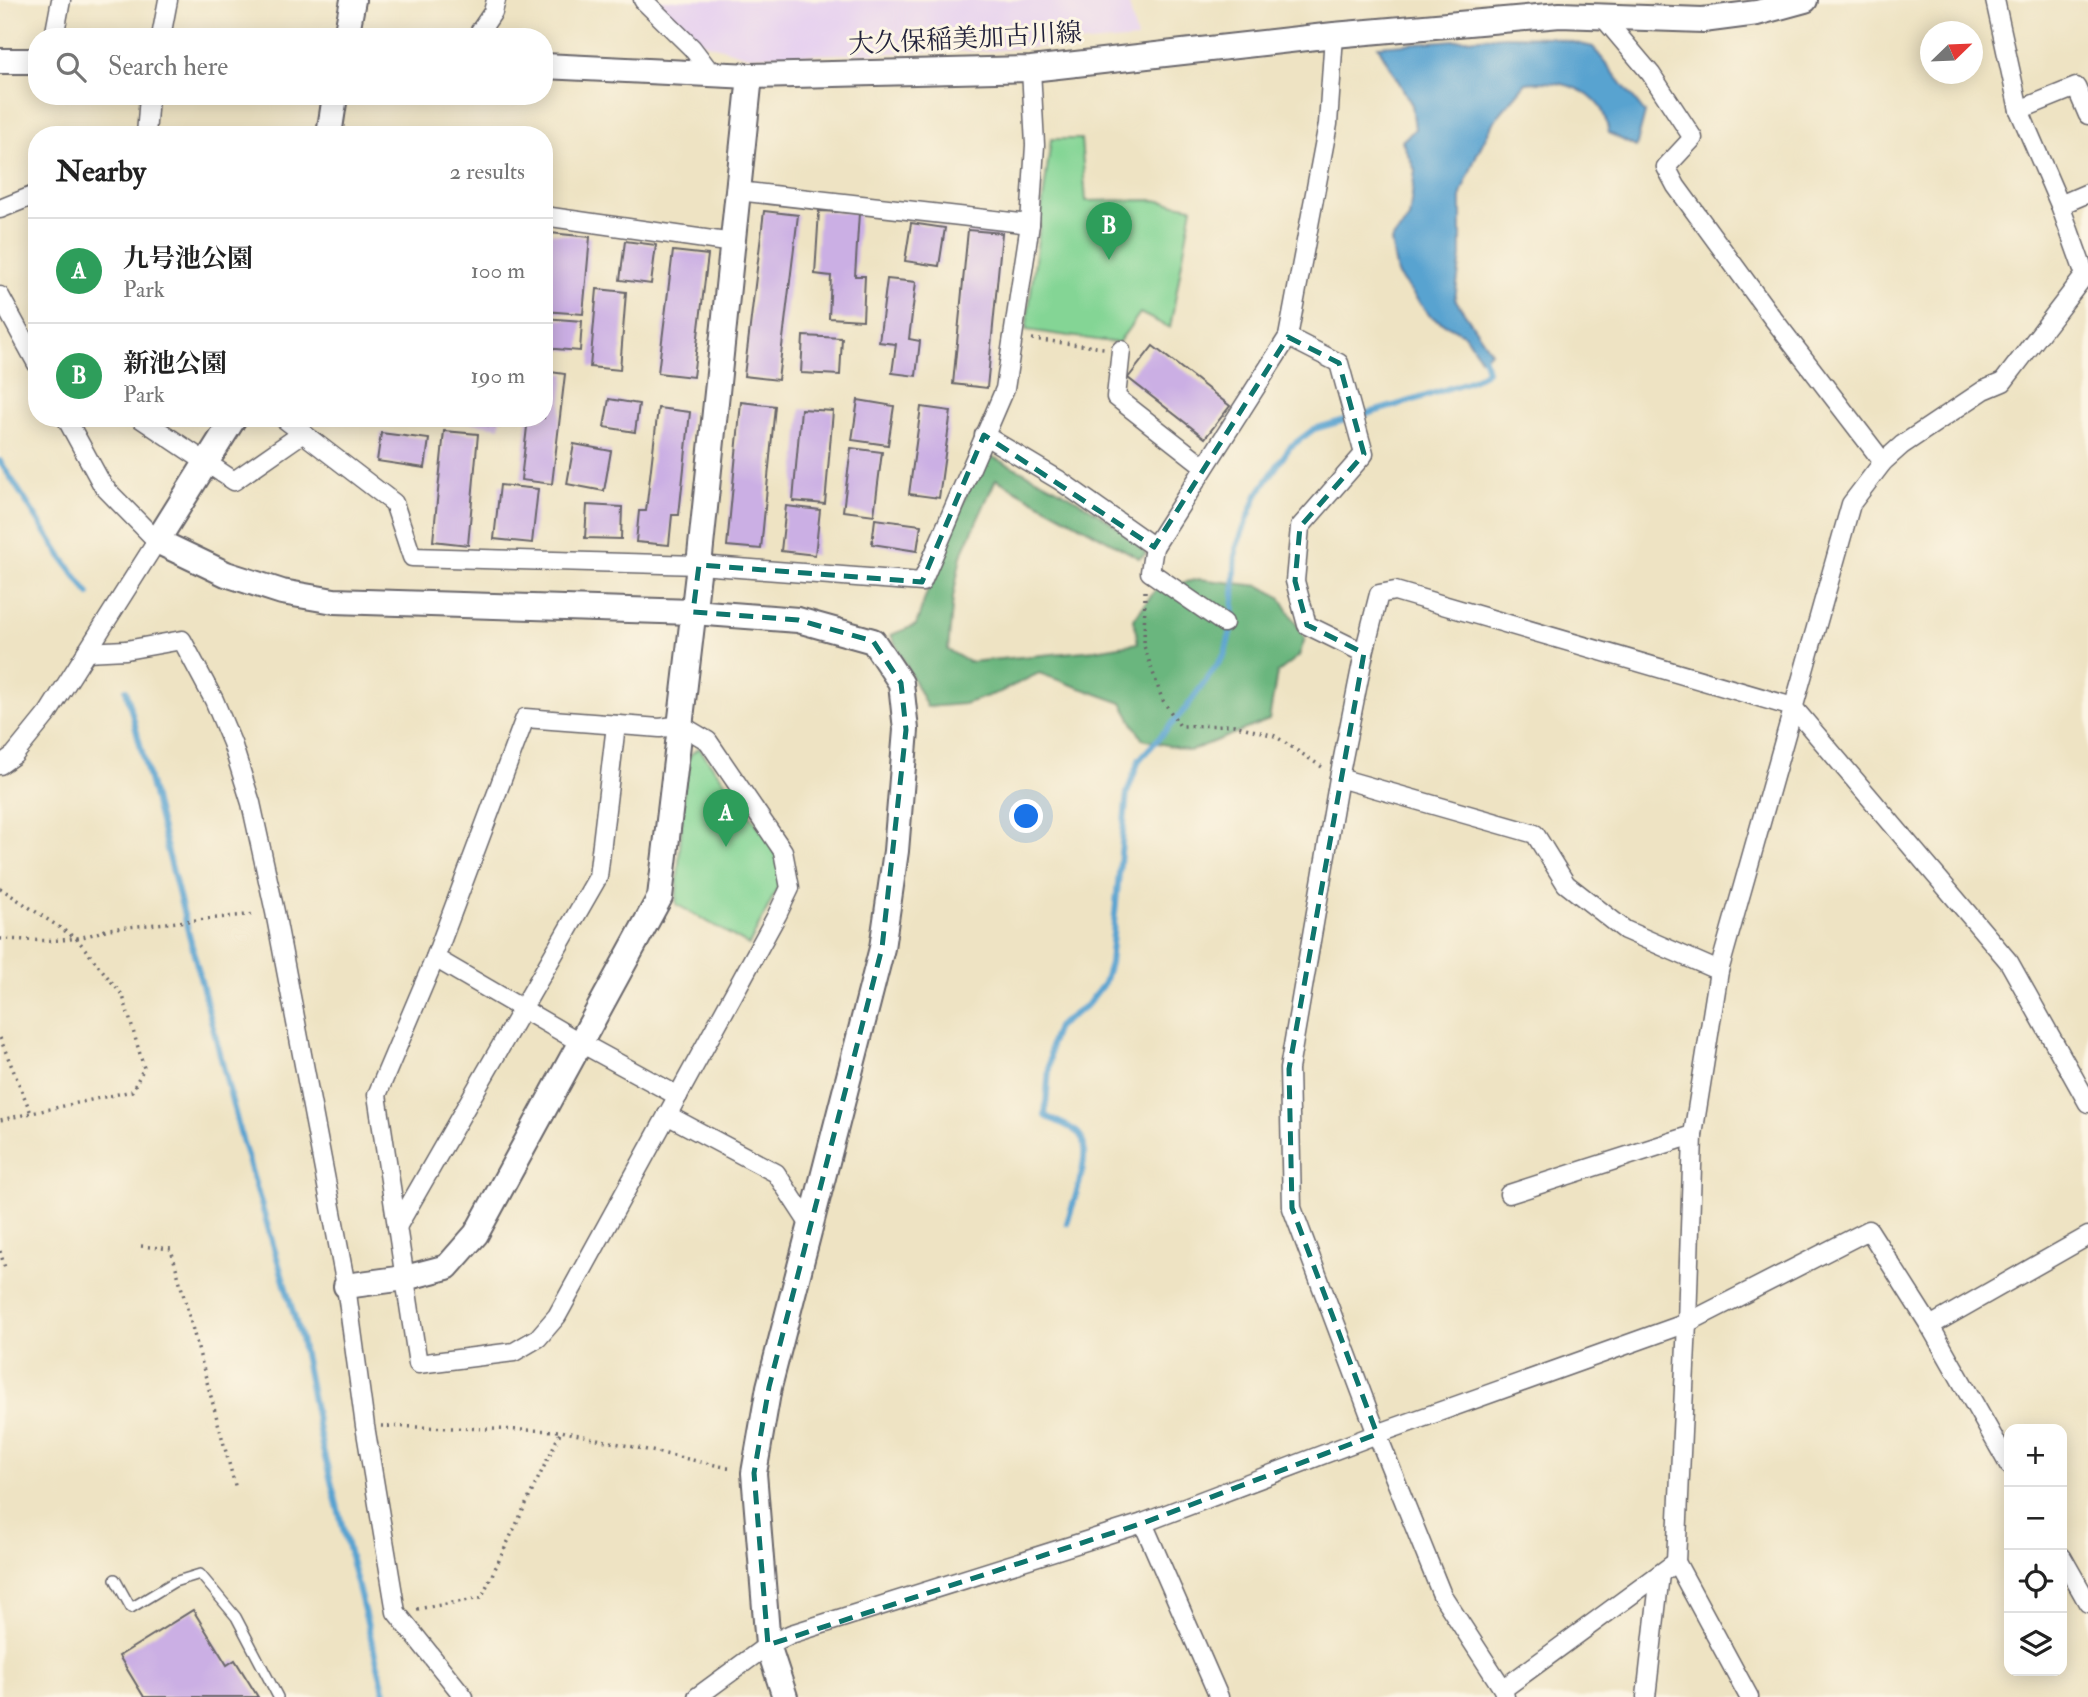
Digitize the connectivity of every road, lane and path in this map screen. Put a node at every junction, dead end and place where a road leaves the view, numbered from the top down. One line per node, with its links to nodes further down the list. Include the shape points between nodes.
1 (61, 0): 10 (street)
2 (168, 0): 11 (street)
3 (353, 0): 12 (street)
4 (496, 0): 13 (street)
5 (643, 0): 19 (street)
6 (1805, 0): 9 (street, 大久保稲美加古川線, via 1703,20)
7 (1995, 0): 23 (street)
8 (1557, 8): 9 (street, 大久保稲美加古川線); 14 (street, 大久保稲美加古川線)
9 (1602, 16): 47 (street, via 1651,74 1693,138 1666,167 1676,187)
10 (56, 28)
11 (163, 28)
12 (348, 28)
13 (482, 28)
14 (1334, 34): 18 (street, 大久保稲美加古川線); 38 (street, via 1328,124)
15 (0, 61): 16 (street)
16 (28, 61)
17 (553, 66): 19 (street, 大久保稲美加古川線)
18 (1031, 69): 20 (street, 大久保稲美加古川線); 33 (street, via 1035,145)
19 (711, 73): 20 (street, 大久保稲美加古川線)
20 (750, 76): 27 (street)
21 (148, 105): 25 (street)
22 (334, 105): 26 (street)
23 (2019, 110): 24 (street, via 2076,87); 30 (street)
24 (2088, 115)
25 (147, 126)
26 (330, 126)
27 (738, 191): 33 (street); 34 (street)
28 (2088, 193): 30 (street)
29 (28, 198): 31 (street)
30 (2060, 205): 35 (street)
31 (0, 209)
32 (553, 217): 34 (street)
33 (1030, 224): 37 (street)
34 (733, 243): 52 (street)
35 (2086, 277): 47 (street, via 2003,382 1984,390)
36 (0, 296): 39 (street)
37 (1012, 336): 40 (path); 46 (street, via 1005,389)
38 (1288, 337): 49 (street); 57 (street, via 1339,363 1364,454 1300,527 1295,581 1307,625)
39 (28, 342)
40 (1121, 350): 49 (street, via 1116,397)
41 (71, 427): 50 (street, via 103,486)
42 (153, 427): 48 (street)
43 (227, 427): 48 (street)
44 (295, 427): 45 (street)
45 (303, 433): 48 (street, via 234,481); 52 (street, via 394,503 412,557)
46 (984, 435): 51 (street, via 1059,480); 52 (street, via 922,582)
47 (1883, 462): 58 (street, via 1851,505)
48 (206, 463): 50 (street)
49 (1205, 466): 51 (street)
50 (157, 541): 54 (street, via 226,574 282,592 334,601); 56 (street)
51 (1154, 547): 53 (street)
52 (699, 565): 54 (street)
53 (1150, 572): 55 (street); 62 (path, via 1144,596 1144,646 1162,699 1180,726 1234,725 1275,736)
54 (693, 612): 60 (street); 79 (street, via 798,620 873,641 901,682 906,730 882,948)
55 (1224, 623)
56 (86, 652): 61 (street, via 43,719); 64 (street, via 182,640 232,743 251,803)
57 (1364, 653): 58 (street, via 1379,594 1395,591); 62 (street)
58 (1793, 708): 68 (street); 73 (street, via 2009,961)
59 (616, 725): 60 (street); 67 (street, via 525,718); 69 (street, via 598,877)
60 (681, 725): 71 (street, via 660,897); 72 (street, via 708,741 783,851 790,888)
61 (0, 765)
62 (1339, 778): 68 (street, via 1535,834 1566,884 1625,929); 91 (street, via 1289,1069 1292,1208)
63 (0, 888): 66 (path)
64 (275, 912): 66 (path, via 108,929); 86 (street)
65 (0, 939): 66 (path)
66 (77, 939): 74 (path, via 123,996 144,1068 132,1091)
67 (435, 958): 69 (street); 80 (street, via 377,1095)
68 (1719, 971): 77 (street)
69 (523, 1008): 71 (street); 80 (street)
70 (0, 1038): 74 (path)
71 (581, 1043): 72 (street); 85 (street, via 476,1234 446,1267)
72 (678, 1096): 75 (street)
73 (2088, 1103)
74 (31, 1113): 76 (path)
75 (667, 1115): 79 (street, via 776,1173); 85 (street, via 556,1316 538,1338 514,1352 418,1364)
76 (0, 1120)
77 (1693, 1135): 78 (street); 87 (street)
78 (1509, 1194)
79 (810, 1225): 93 (street, via 769,1387)
80 (397, 1227): 85 (street)
81 (2088, 1236): 88 (street)
82 (141, 1246): 94 (path, via 172,1249)
83 (0, 1251): 84 (path)
84 (5, 1268)
85 (405, 1278): 86 (street)
86 (346, 1286): 89 (street)
87 (1687, 1323): 88 (street, via 1869,1230); 91 (street); 96 (street)
88 (1930, 1326): 92 (street)
89 (365, 1426): 90 (path); 101 (street)
90 (561, 1431): 93 (path); 101 (path, via 481,1598)
91 (1377, 1434): 95 (street); 103 (street, via 1442,1595)
92 (2004, 1456)
93 (754, 1473): 102 (street)
94 (236, 1489)
95 (1143, 1522): 102 (street); 108 (street)
96 (1676, 1562): 98 (street); 110 (street)
97 (2067, 1566): 100 (street)
98 (1660, 1574): 103 (street); 109 (street)
99 (116, 1579): 104 (lane, via 131,1608 174,1582 200,1574 236,1617)
100 (2088, 1603)
101 (396, 1612): 105 (street)
102 (768, 1645): 106 (street); 107 (street)
103 (1504, 1693)
104 (278, 1697)
105 (464, 1697)
106 (697, 1697)
107 (785, 1697)
108 (1219, 1697)
109 (1646, 1697)
110 (1749, 1697)

